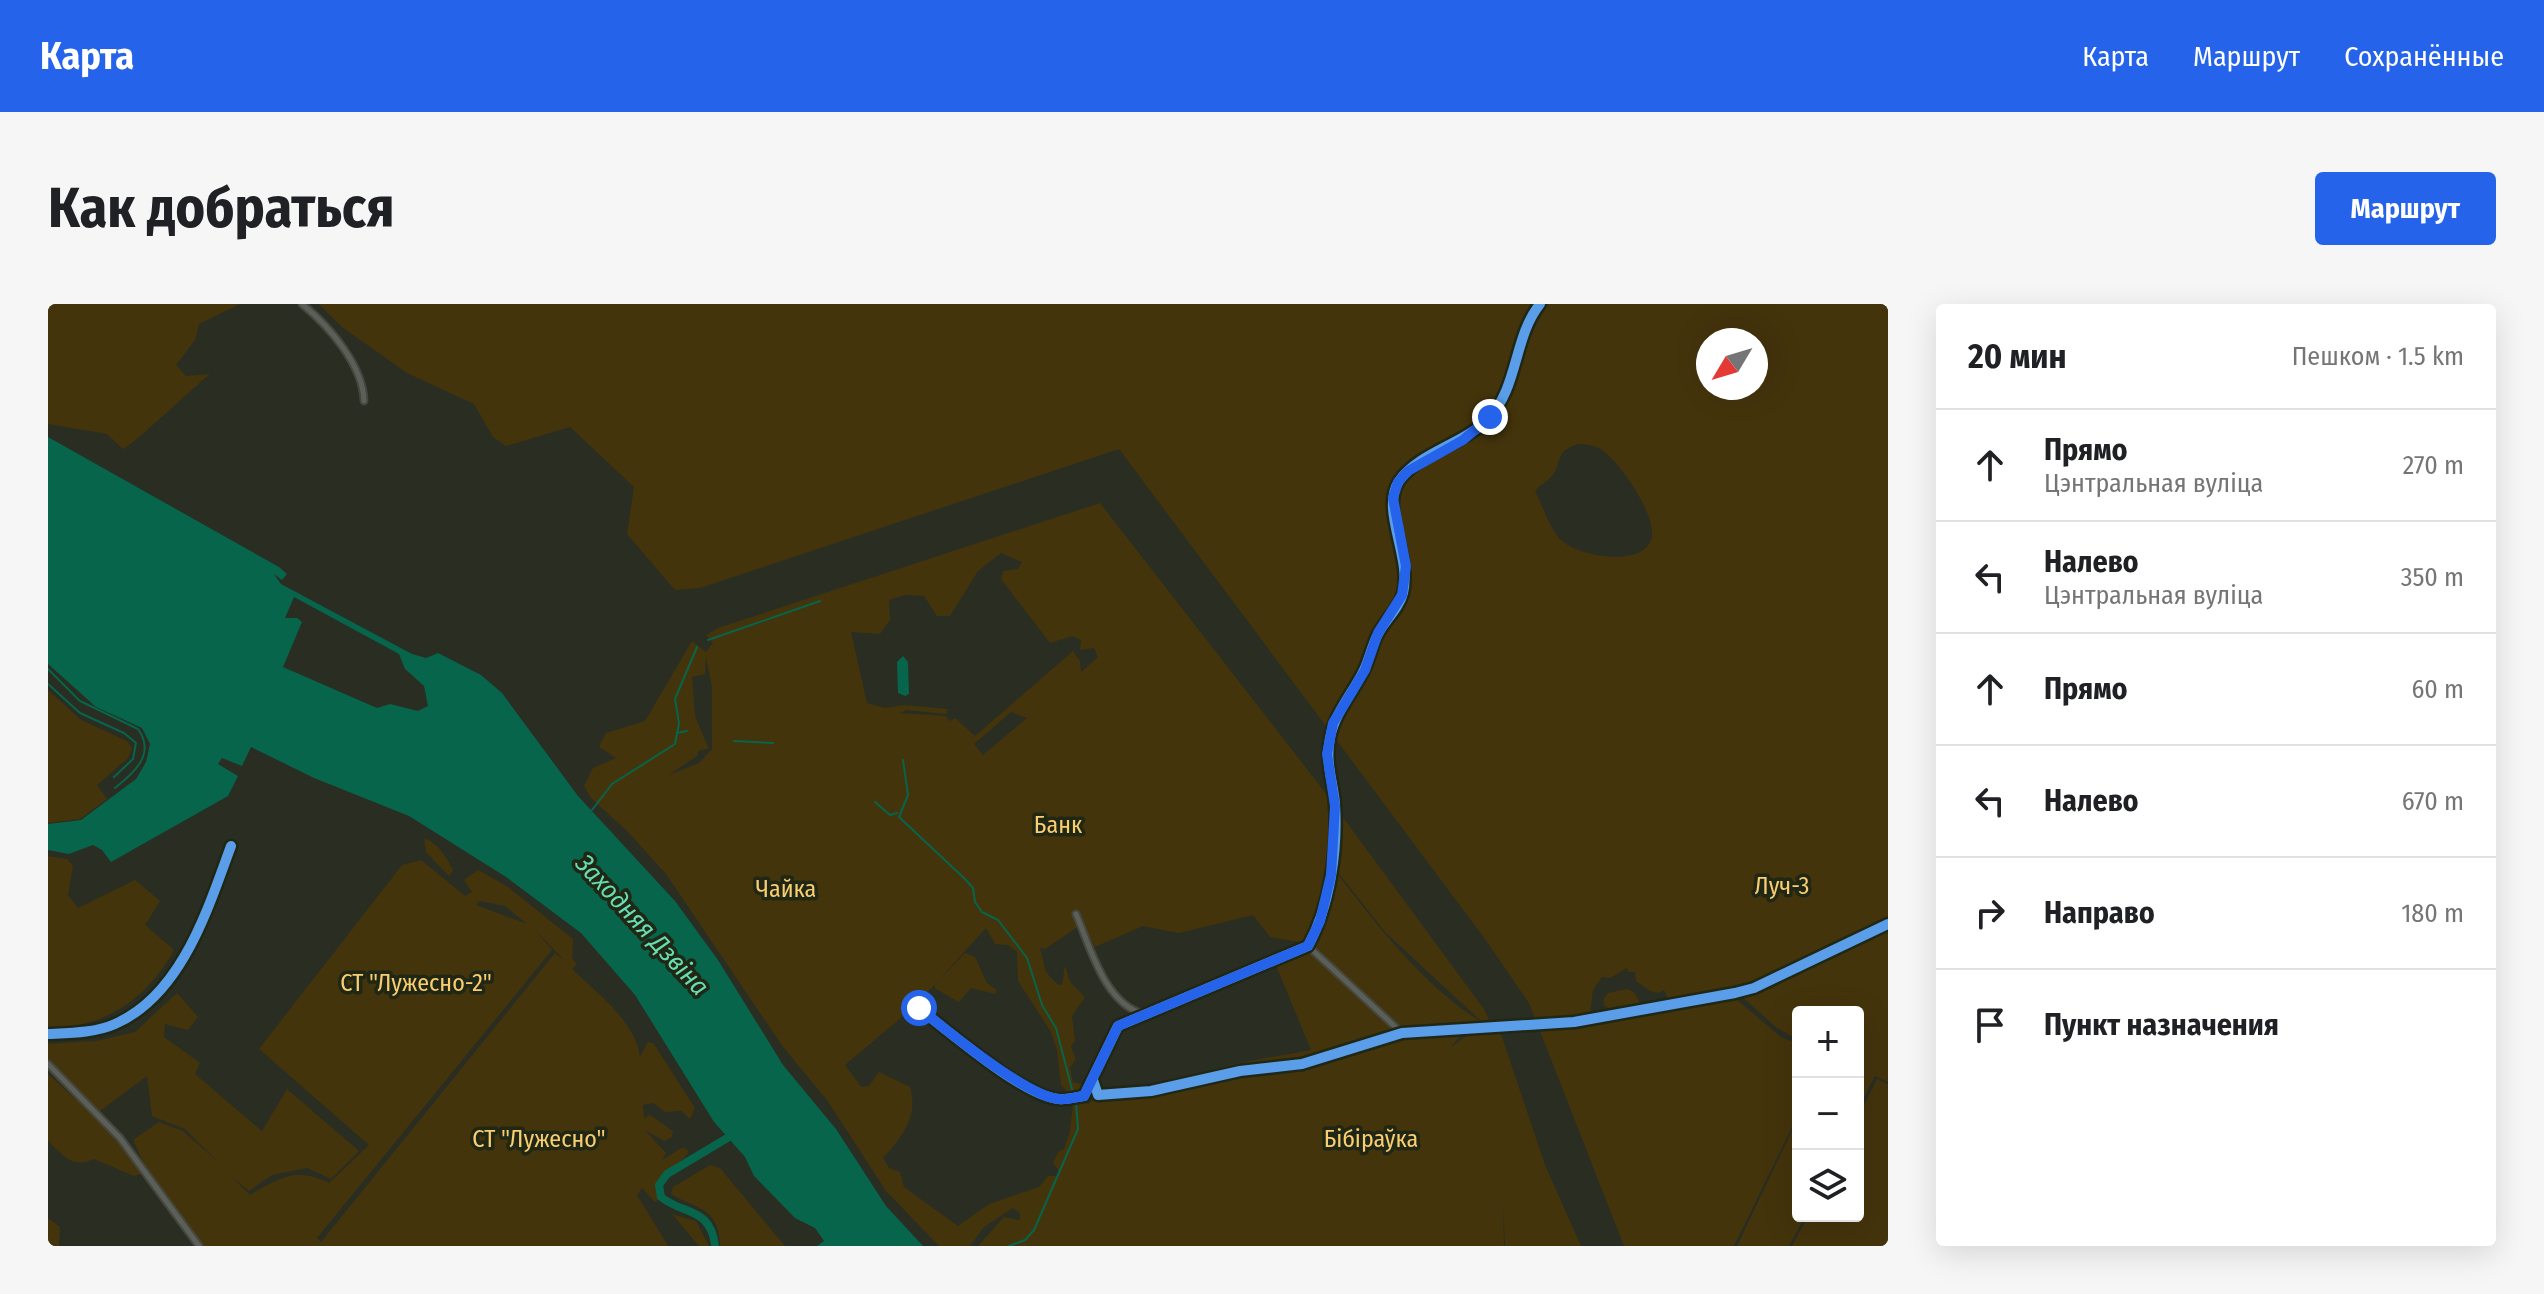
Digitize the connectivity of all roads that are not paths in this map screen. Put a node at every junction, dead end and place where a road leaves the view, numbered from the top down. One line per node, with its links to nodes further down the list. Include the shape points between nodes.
1 (302, 304): 3 (street, via 326,324 364,388)
2 (1540, 304): 7 (street, via 1490,417 1463,440 1408,471 1395,490 1394,516 1406,566 1402,595 1333,723 1327,754 1335,806 1331,875)
3 (364, 401)
4 (231, 846): 12 (street, via 183,959 153,998 115,1024)
5 (1076, 914): 10 (street, via 1110,987 1134,1011)
6 (1888, 924): 11 (street, via 1735,993 1574,1022)
7 (1308, 946): 8 (street); 11 (street)
8 (1272, 962): 10 (street)
9 (912, 1003): 16 (street, via 1036,1091 1058,1099)
10 (1145, 1014): 14 (street, via 1118,1026)
11 (1402, 1033): 15 (street, via 1302,1064 1240,1071 1151,1091)
12 (48, 1034)
13 (48, 1064): 17 (street, via 120,1138)
14 (1093, 1080): 15 (street); 16 (street)
15 (1098, 1095): 16 (street)
16 (1084, 1096)
17 (199, 1246)

